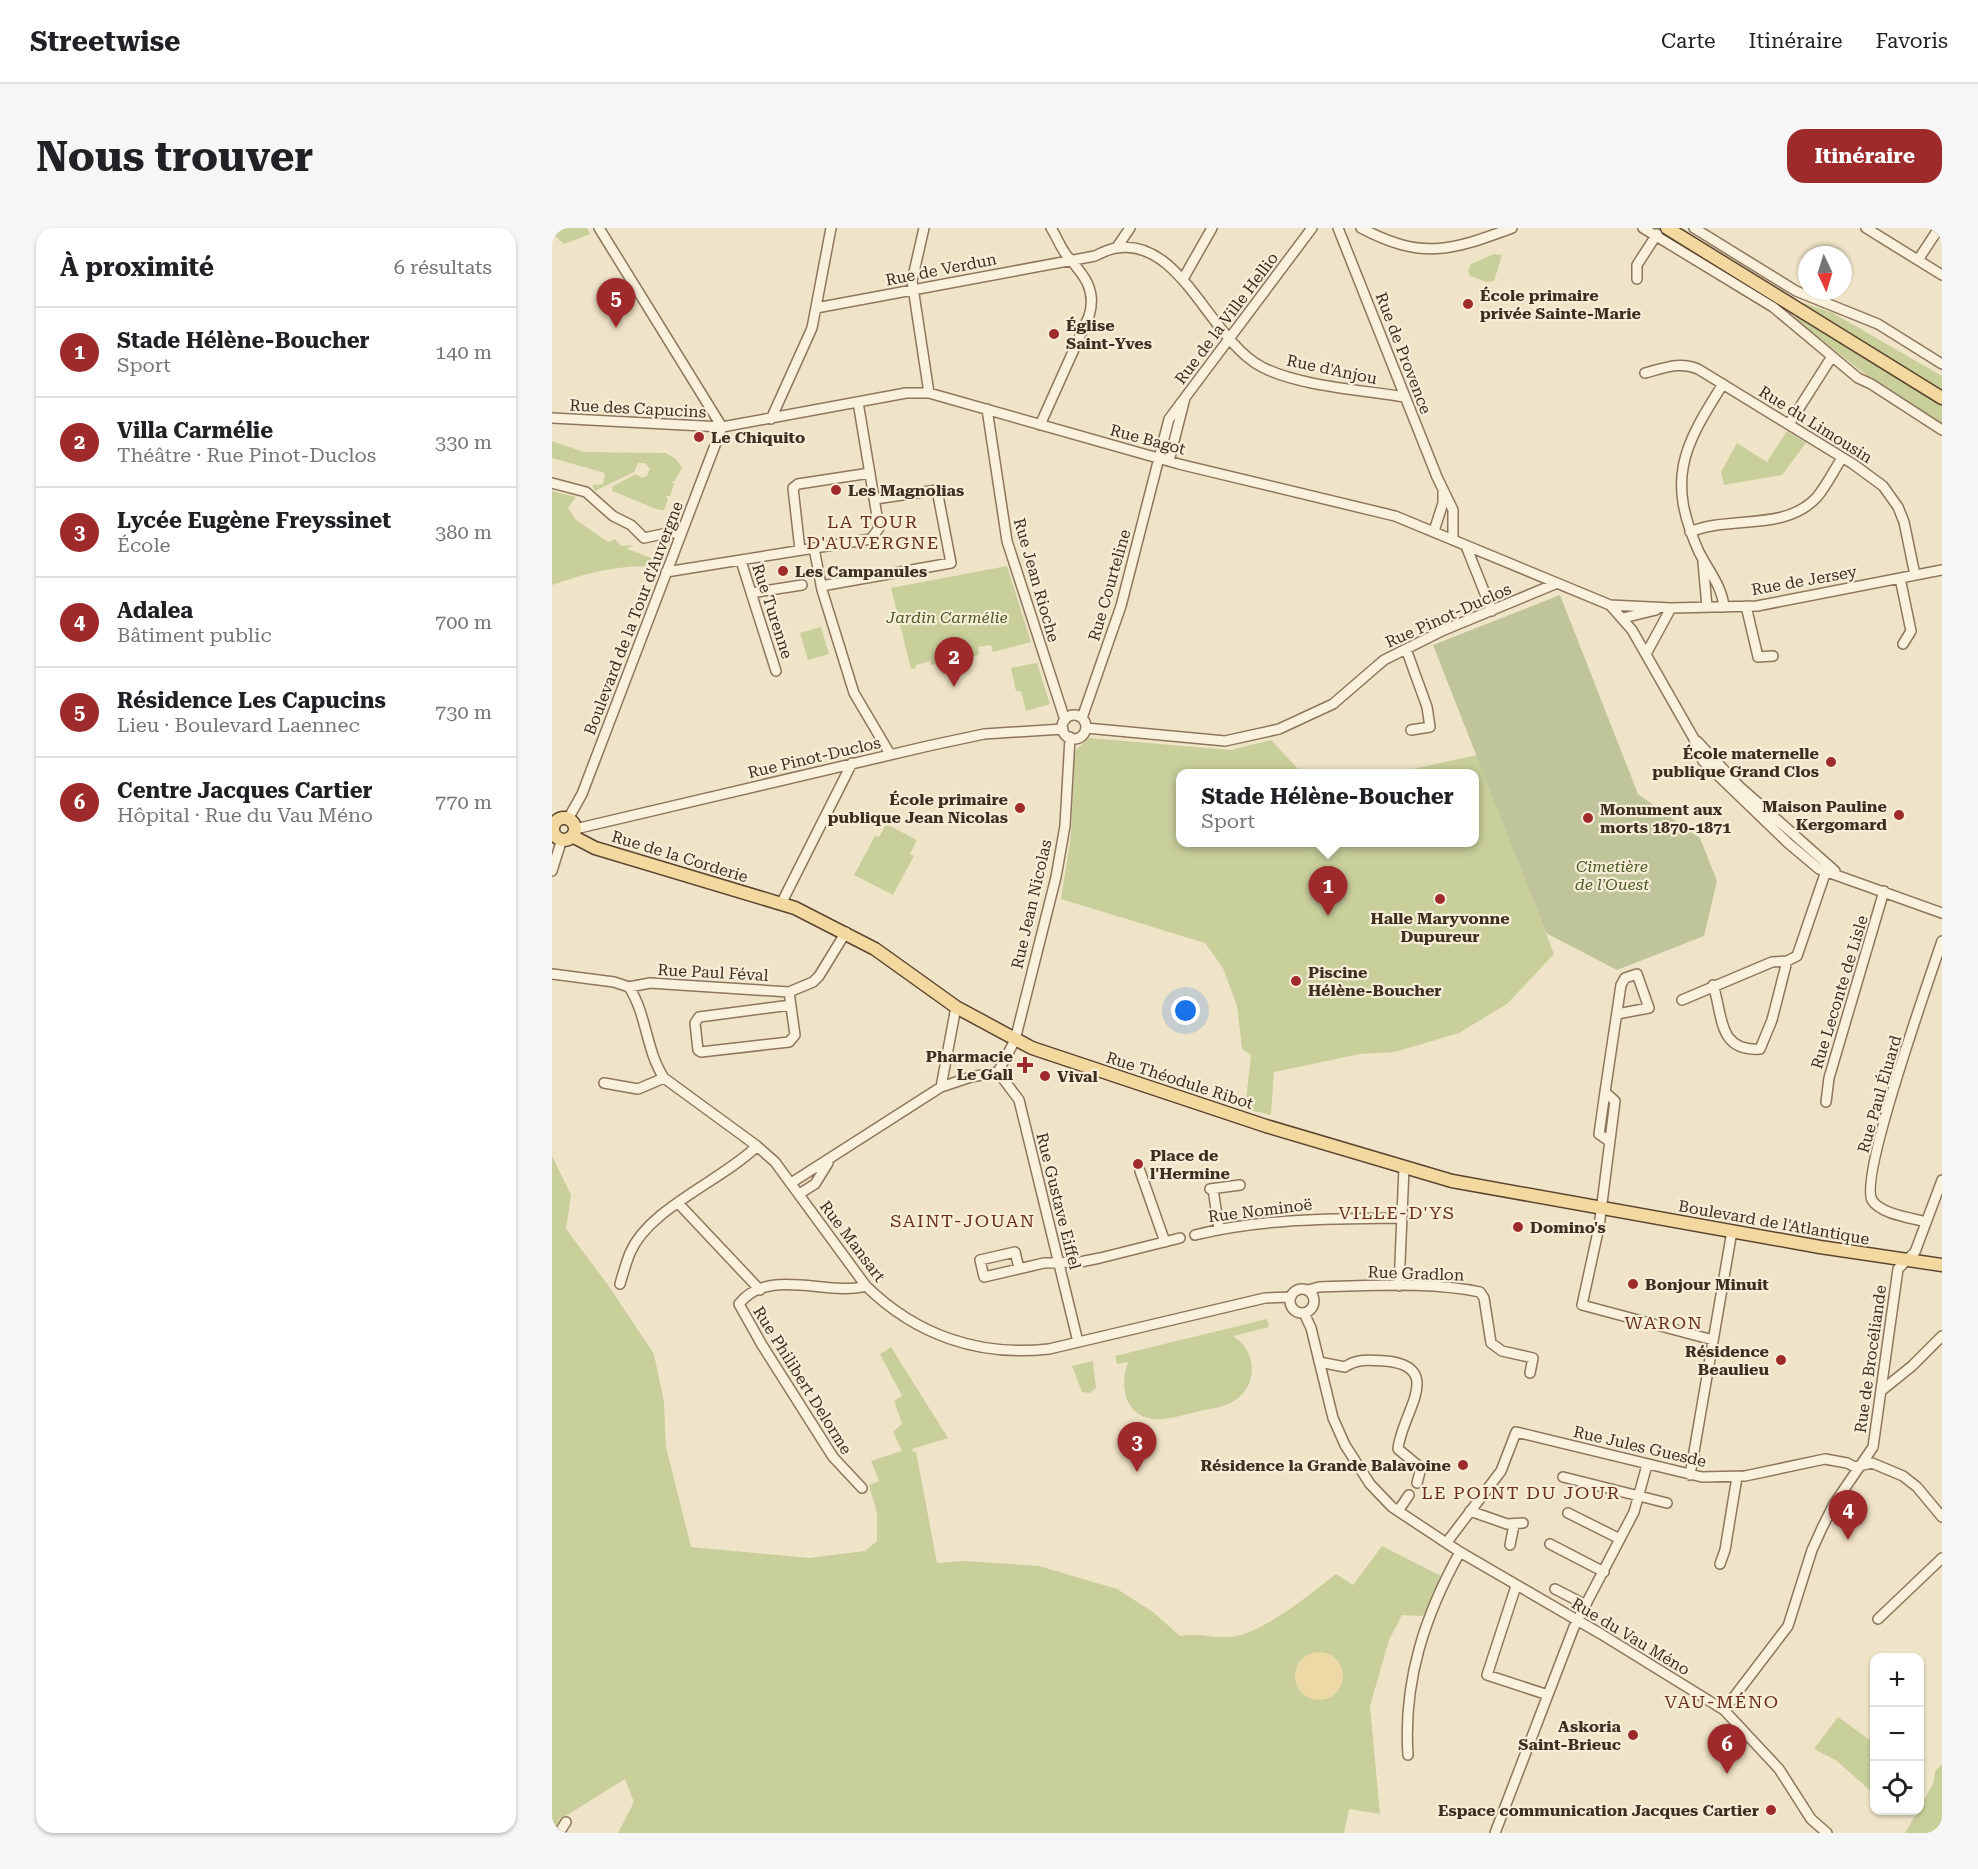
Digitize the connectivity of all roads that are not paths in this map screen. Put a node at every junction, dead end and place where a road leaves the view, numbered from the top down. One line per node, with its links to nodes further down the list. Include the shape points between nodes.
1 (599, 228): 41 (street)
2 (831, 228): 25 (street)
3 (924, 228): 24 (street)
4 (1051, 228): 19 (street)
5 (1130, 228): 18 (street)
6 (1212, 228): 22 (street)
7 (1312, 228): 26 (street, Rue de la Ville Hellio)
8 (1338, 228): 32 (street, Rue de Provence)
9 (1361, 228): 10 (street, via 1399,246 1431,250 1461,246)
10 (1512, 228)
11 (1643, 228): 16 (street)
12 (1694, 228): 17 (street)
13 (1717, 228): 17 (street)
14 (1866, 228): 20 (street)
15 (1939, 228): 20 (street)
16 (1662, 231): 23 (street, via 1637,265); 27 (street, via 1773,307); 34 (main road)
17 (1710, 238): 28 (street, via 1796,291 1878,324)
18 (1117, 247): 19 (street, Rue de Verdun); 22 (street, Rue d'Anjou, via 1161,258)
19 (1072, 260): 24 (street, Rue de Verdun); 39 (street, via 1090,286 1091,309)
20 (1918, 260): 21 (street)
21 (1942, 275)
22 (1183, 279): 26 (street, Rue d'Anjou)
23 (1637, 279)
24 (913, 290): 25 (street, Rue de Verdun); 31 (street)
25 (816, 308): 38 (street, via 812,328)
26 (1229, 339): 32 (street, Rue d'Anjou, via 1250,360 1273,372); 33 (street, Rue de la Ville Hellio)
27 (1832, 358): 40 (street); 42 (street)
28 (1942, 364)
29 (1645, 373): 30 (street, Rue du Limousin, via 1687,364)
30 (1723, 384): 40 (street, Rue du Limousin); 51 (street, via 1697,425 1683,457 1682,486)
31 (928, 393): 35 (street, Rue Bagot); 36 (street, Rue Bagot)
32 (1404, 397): 48 (street, Rue de Provence)
33 (1185, 398): 43 (street, Rue de la Ville Hellio, via 1168,419); 45 (street, Rue de la Ville Hellio)
34 (1942, 398)
35 (858, 402): 38 (street, Rue Bagot); 46 (street)
36 (987, 409): 39 (street, Rue Bagot); 80 (street, Rue Jean Rioche, via 1006,541)
37 (552, 418): 41 (street, Rue des Capucins)
38 (771, 419): 41 (street, Rue Bagot)
39 (1040, 424): 43 (street, Rue Bagot)
40 (1789, 424): 44 (street, Rue du Limousin)
41 (722, 427): 52 (street, Boulevard de la Tour d'Auvergne)
42 (1942, 430)
43 (1159, 458): 45 (street, Rue Bagot); 79 (street, Rue Courteline, via 1121,606)
44 (1842, 458): 51 (street, via 1817,496 1801,509 1774,519 1702,526); 61 (street, Rue du Limousin, via 1874,478 1891,495 1904,522)
45 (1169, 461): 50 (street, Rue Bagot, via 1382,512)
46 (870, 473): 49 (street); 56 (street, via 793,488)
47 (552, 483): 52 (street, via 586,492 644,538 672,532)
48 (1443, 489): 50 (street); 53 (street, Rue de Provence, via 1453,510)
49 (875, 499): 55 (street, via 879,528 871,538); 65 (street, via 937,490 951,563)
50 (1434, 531): 53 (street, Rue Bagot)
51 (1690, 532): 57 (street)
52 (680, 535): 60 (street, Boulevard de la Tour d'Auvergne)
53 (1453, 540): 54 (street, Rue Bagot)
54 (1466, 546): 63 (street, Rue Bagot); 72 (street)
55 (814, 548): 56 (street); 65 (street)
56 (800, 550): 58 (street)
57 (1703, 560): 69 (street); 71 (street)
58 (741, 561): 60 (street); 66 (street, Rue Turenne)
59 (1942, 570): 61 (street, Rue de Jersey)
60 (666, 572): 88 (street, Boulevard de la Tour d'Auvergne)
61 (1914, 575): 62 (street, Rue de Jersey)
62 (1900, 578): 68 (street, Rue de Jersey); 74 (street, via 1911,631)
63 (1556, 584): 67 (street, Rue de Jersey); 72 (street, Rue Pinot-Duclos)
64 (802, 585): 66 (street)
65 (821, 586): 85 (street, via 854,693)
66 (751, 593): 78 (street, Rue Turenne)
67 (1610, 605): 70 (street, Rue de Jersey); 73 (street, Rue de Jersey)
68 (1746, 606): 69 (street, Rue de Jersey); 77 (street, via 1758,657)
69 (1724, 607): 71 (street, Rue de Jersey)
70 (1671, 608): 71 (street, Rue de Jersey); 73 (street, Rue de Jersey); 76 (street)
71 (1707, 608)
72 (1492, 611): 75 (street, Rue Pinot-Duclos)
73 (1623, 618): 76 (street)
74 (1904, 644)
75 (1406, 649): 81 (street, Rue Pinot-Duclos, via 1384,660 1333,704 1297,722 1258,734 1225,741); 82 (street, via 1427,707 1430,727)
76 (1646, 654): 84 (street)
77 (1773, 656)
78 (776, 671)
79 (1082, 718): 80 (street, via 1075,715); 81 (street)
80 (1064, 724): 83 (street); 85 (street, Rue Pinot-Duclos, via 984,734)
81 (1086, 728): 83 (street, via 1080,737)
82 (1411, 730)
83 (1070, 737): 106 (street, Rue Jean Nicolas, via 1065,826 1058,867)
84 (1693, 737): 90 (street, via 1703,761 1788,843); 91 (street, via 1794,837)
85 (890, 754): 86 (street, Rue Pinot-Duclos)
86 (852, 763): 88 (street, Rue Pinot-Duclos); 93 (street)
87 (553, 825): 88 (main road, via 559,819)
88 (569, 831): 89 (street, Boulevard de la Tour d'Auvergne); 93 (main road, Rue de la Corderie, via 595,848)
89 (552, 871)
90 (1826, 871): 91 (street); 97 (street, via 1802,948)
91 (1844, 878): 92 (street)
92 (1884, 891): 94 (street); 111 (street, Rue Leconte de Lisle, via 1828,1078)
93 (781, 904): 95 (main road, Rue Théodule Ribot)
94 (1942, 913)
95 (846, 932): 101 (street, Rue Paul Féval, via 819,976); 104 (main road, Rue Théodule Ribot)
96 (1942, 941): 123 (street, Rue Paul Éluard, via 1882,1126 1870,1188 1872,1199 1880,1208)
97 (1787, 961): 99 (street, via 1773,962); 99 (street, via 1760,1049 1732,1043 1725,1036)
98 (552, 974): 100 (street, Rue Paul Féval)
99 (1713, 985): 102 (street)
100 (629, 987): 101 (street, Rue Paul Féval, via 650,983); 108 (street, Rue Mansart, via 637,1000 656,1067)
101 (789, 992): 103 (street)
102 (1682, 1000)
103 (790, 1005): 103 (street, via 795,1035 789,1042 699,1052 695,1023 699,1017)
104 (956, 1007): 106 (main road, Rue Théodule Ribot); 110 (street)
105 (1617, 1014): 105 (street, via 1621,985 1625,978 1637,974 1649,1008); 121 (street, via 1605,1092 1615,1101)
106 (1015, 1040): 107 (street, Rue Jean Nicolas); 114 (main road, Rue Théodule Ribot, via 1054,1056)
107 (998, 1072): 110 (street); 129 (street, Rue Gustave Eiffel, via 1019,1100)
108 (664, 1078): 109 (street, via 638,1089); 112 (street, Rue Mansart)
109 (604, 1083)
110 (941, 1087): 113 (street)
111 (1826, 1102)
112 (757, 1146): 117 (street, Rue Mansart); 120 (street)
113 (833, 1157): 117 (street); 119 (street, via 815,1184)
114 (1404, 1168): 121 (main road, Rue Théodule Ribot); 122 (street)
115 (1140, 1171): 128 (street)
116 (1942, 1180): 123 (street, Rue de Brocéliande)
117 (791, 1183): 119 (street, Rue Mansart)
118 (1240, 1185): 124 (street, via 1210,1189)
119 (799, 1194): 134 (street, Rue Mansart)
120 (678, 1203): 133 (street, via 645,1231 630,1252); 136 (street)
121 (1600, 1209): 125 (main road, Boulevard de l'Atlantique); 141 (street, via 1582,1305)
122 (1400, 1218): 124 (street, Rue Nominoë, via 1323,1217); 135 (street)
123 (1926, 1222): 130 (street, Rue de Brocéliande, via 1915,1252)
124 (1219, 1229): 126 (street, Rue Nominoë)
125 (1732, 1231): 130 (main road, Boulevard de l'Atlantique); 141 (street)
126 (1195, 1235)
127 (1180, 1238): 128 (street)
128 (1166, 1242): 129 (street, via 1080,1262)
129 (1058, 1261): 132 (street); 142 (street, Rue Gustave Eiffel)
130 (1906, 1261): 131 (main road, Boulevard de l'Atlantique); 145 (street, Rue de Brocéliande, via 1898,1269)
131 (1942, 1265)
132 (1019, 1268)
133 (620, 1284)
134 (867, 1286): 136 (street, Rue Philibert Delorme, via 853,1289 801,1285); 142 (street, Rue Mansart, via 883,1303 918,1326 970,1345 1030,1351)
135 (1399, 1286): 137 (street, Rue Gradlon); 144 (street, Rue Gradlon, via 1458,1287 1480,1292 1488,1314 1491,1343 1502,1351 1533,1358)
136 (760, 1290): 152 (street, Rue Philibert Delorme, via 746,1295 739,1304 741,1312 833,1457)
137 (1308, 1290): 138 (street, via 1297,1290); 139 (street, via 1314,1301)
138 (1290, 1297): 139 (street, via 1292,1308); 142 (street, Rue Mansart, via 1265,1299)
139 (1304, 1313): 143 (street, Rue du Vau Méno)
140 (1942, 1336): 145 (street)
141 (1713, 1341): 148 (street)
142 (1078, 1342)
143 (1319, 1362): 151 (street, via 1346,1367 1354,1360 1379,1360 1403,1363 1414,1370 1419,1383 1398,1449 1421,1468); 156 (street, Rue du Vau Méno, via 1333,1418 1345,1445 1370,1484)
144 (1530, 1373)
145 (1881, 1391): 147 (street, Rue de Brocéliande, via 1873,1447)
146 (1647, 1465): 148 (street, Rue Jules Guesde); 154 (street); 157 (street, Rue Jules Guesde, via 1516,1432 1501,1471)
147 (1862, 1466): 150 (street, Rue Jules Guesde, via 1825,1460); 159 (street, Rue Jules Guesde, via 1872,1463 1903,1476); 174 (street, Rue de Brocéliande, via 1834,1503 1822,1528 1788,1626)
148 (1690, 1475): 150 (street, Rue Jules Guesde)
149 (1563, 1477): 154 (street)
150 (1737, 1477): 166 (street)
151 (1417, 1483)
152 (862, 1488)
153 (1409, 1495): 156 (street)
154 (1638, 1497): 155 (street); 160 (street)
155 (1666, 1503)
156 (1398, 1511): 161 (street, Rue du Vau Méno)
157 (1470, 1511): 161 (street); 162 (street, via 1518,1524)
158 (1568, 1513): 160 (street)
159 (1942, 1517)
160 (1620, 1539): 167 (street)
161 (1447, 1542): 164 (street, Rue du Vau Méno)
162 (1510, 1545)
163 (1551, 1545): 167 (street)
164 (1460, 1551): 168 (street, Rue du Vau Méno); 175 (street, via 1423,1631 1409,1694)
165 (1942, 1558): 171 (street)
166 (1720, 1564)
167 (1604, 1572): 170 (street)
168 (1516, 1586): 172 (street, Rue du Vau Méno); 173 (street, via 1487,1675)
169 (1555, 1589): 170 (street)
170 (1586, 1605): 172 (street)
171 (1878, 1619)
172 (1578, 1621): 173 (street); 174 (street, Rue du Vau Méno)
173 (1548, 1695): 178 (street)
174 (1724, 1710): 179 (street, Rue du Vau Méno, via 1779,1769 1811,1819)
175 (1408, 1755)
176 (566, 1822): 177 (street)
177 (559, 1833)
178 (1495, 1833)
179 (1827, 1833)

